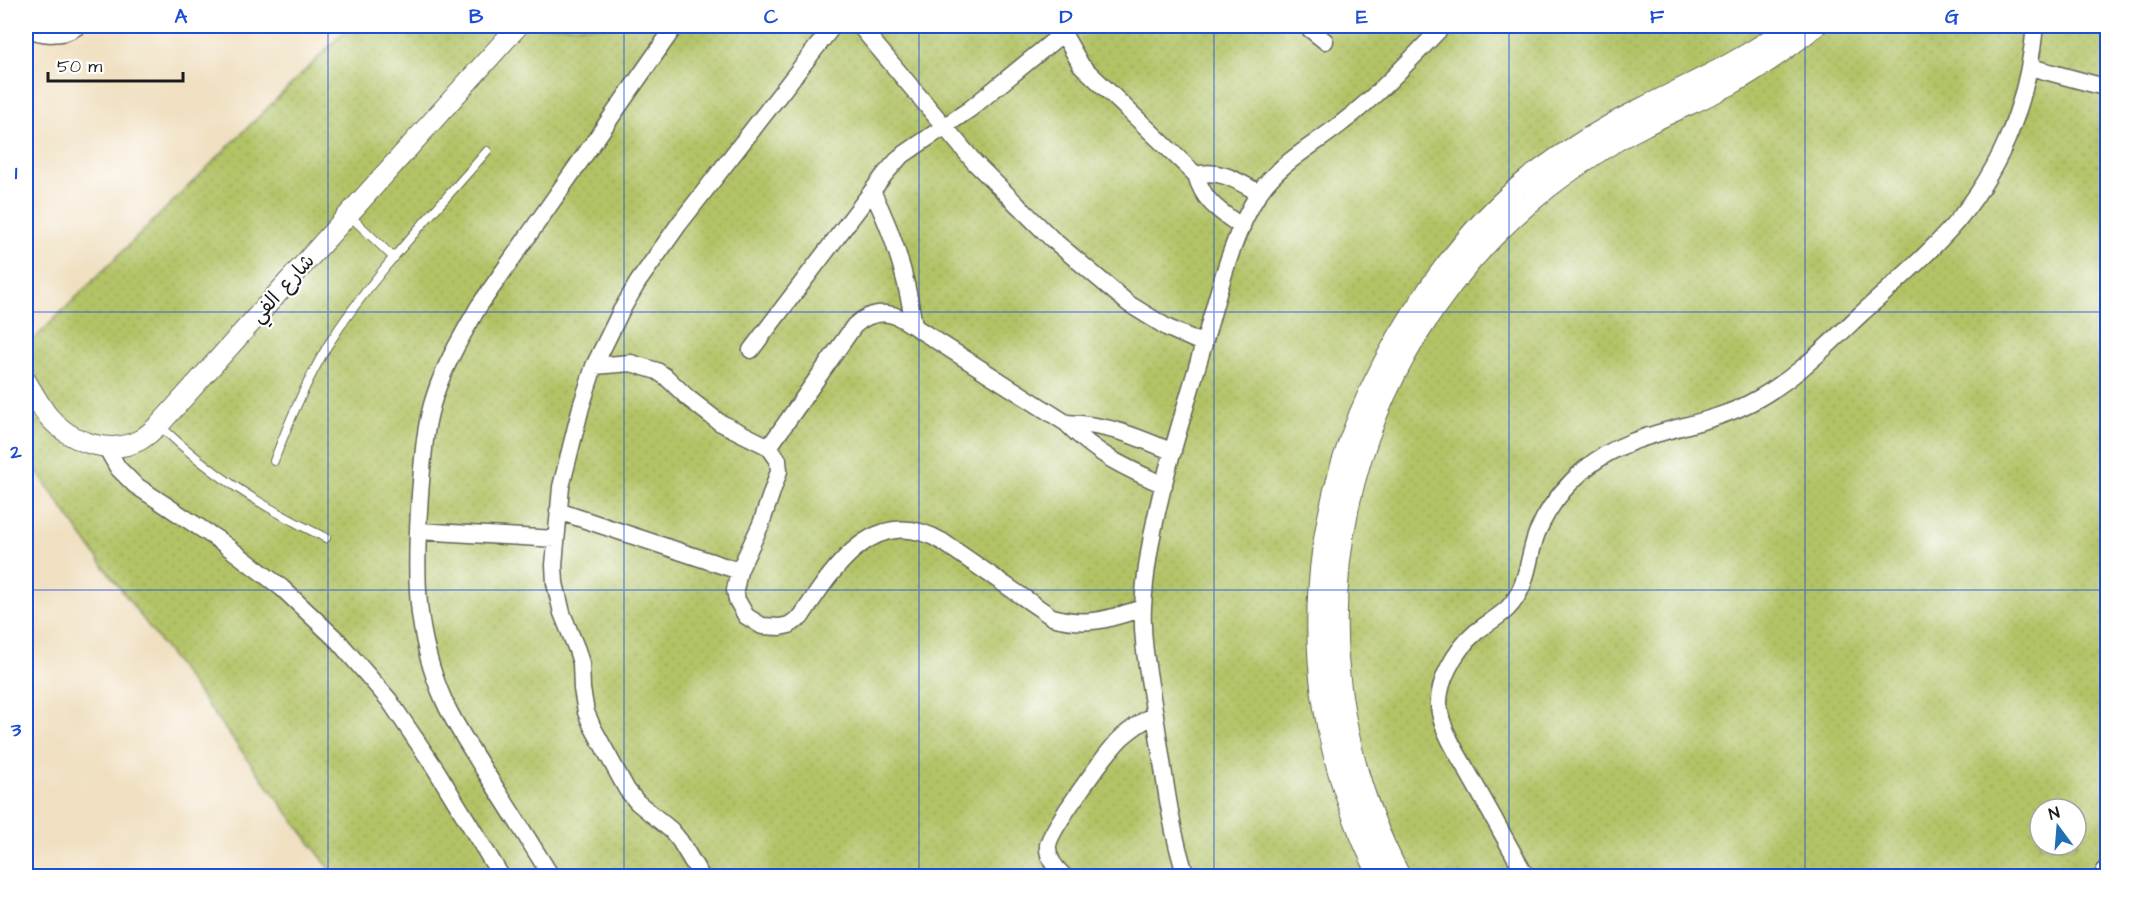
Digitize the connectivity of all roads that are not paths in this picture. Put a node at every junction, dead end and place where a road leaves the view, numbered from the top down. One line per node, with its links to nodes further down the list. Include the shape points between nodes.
1 (26, 26): 2 (street, via 51,34)
2 (78, 26)
3 (518, 26): 21 (street, شارع الفي)
4 (675, 26): 37 (street, via 478,306 455,349 427,422)
5 (833, 26): 27 (street, via 657,254 621,311)
6 (860, 26): 16 (street)
7 (1306, 26): 13 (street)
8 (1443, 26): 20 (street, via 1373,97 1282,167)
9 (1789, 26): 49 (street, via 1729,65 1616,121 1528,179 1457,250 1432,283 1377,374 1352,430 1329,508 1321,554 1317,624 1322,692 1335,759 1356,824)
10 (1816, 26): 50 (street, via 1732,84 1609,146 1521,211 1446,291 1387,390 1362,454 1346,521 1336,607 1337,645 1354,759 1376,824)
11 (2035, 26): 14 (street)
12 (1061, 29): 16 (street); 18 (street, via 1081,65)
13 (1324, 40)
14 (2030, 67): 15 (street); 51 (street, via 2019,112 1995,167 1938,243 1810,363 1771,391 1728,413 1621,446 1587,468 1547,514 1535,540 1525,582 1511,605 1469,638 1452,660 1442,686 1439,713 1453,746)
15 (2108, 88)
16 (945, 127): 19 (street, via 900,157); 25 (street, via 1013,201 1101,281 1150,318)
17 (488, 151): 23 (lane)
18 (1197, 175): 20 (street, via 1224,174); 22 (street, via 1207,200)
19 (872, 191): 24 (street, via 899,256); 26 (street)
20 (1259, 193): 22 (street)
21 (349, 214): 23 (lane); 30 (street, شارع الفي)
22 (1242, 226): 25 (street)
23 (394, 258): 34 (lane, via 328,345 298,402)
24 (914, 326): 29 (street); 32 (street, via 889,314 858,321)
25 (1204, 344): 33 (street)
26 (751, 350)
27 (594, 366): 32 (street, via 632,363 657,371 719,422); 36 (street, via 570,447)
28 (26, 381): 31 (street, شارع الفي, via 48,416 64,431 84,442)
29 (1065, 423): 33 (street, via 1124,431); 35 (street, via 1099,453)
30 (159, 425): 31 (street, شارع الفي, via 141,439 124,446); 38 (lane, via 219,477)
31 (106, 447): 44 (street, via 118,468 135,485 282,588 338,641 389,700)
32 (769, 447): 40 (street, via 778,460 779,471)
33 (1173, 452): 35 (street)
34 (274, 461)
35 (1164, 485): 41 (street)
36 (558, 511): 39 (street); 40 (street)
37 (418, 531): 39 (street); 45 (street, via 418,612 433,674 461,732)
38 (326, 538)
39 (556, 539): 46 (street, via 558,600 578,650 584,701 592,726 627,790 671,830)
40 (739, 571): 41 (street, via 735,590 740,608 753,622 771,628 789,625 801,617 829,575 858,545 879,533 903,530 934,537 1052,618 1098,622)
41 (1143, 608): 42 (street)
42 (1155, 714): 47 (street, via 1120,740 1056,827 1048,846 1049,856); 48 (street, via 1172,827)
43 (2108, 865): 52 (street)
44 (501, 876)
45 (552, 876)
46 (701, 876)
47 (1064, 876)
48 (1186, 876)
49 (1379, 876)
50 (1400, 876)
51 (1526, 876)
52 (2102, 876)

